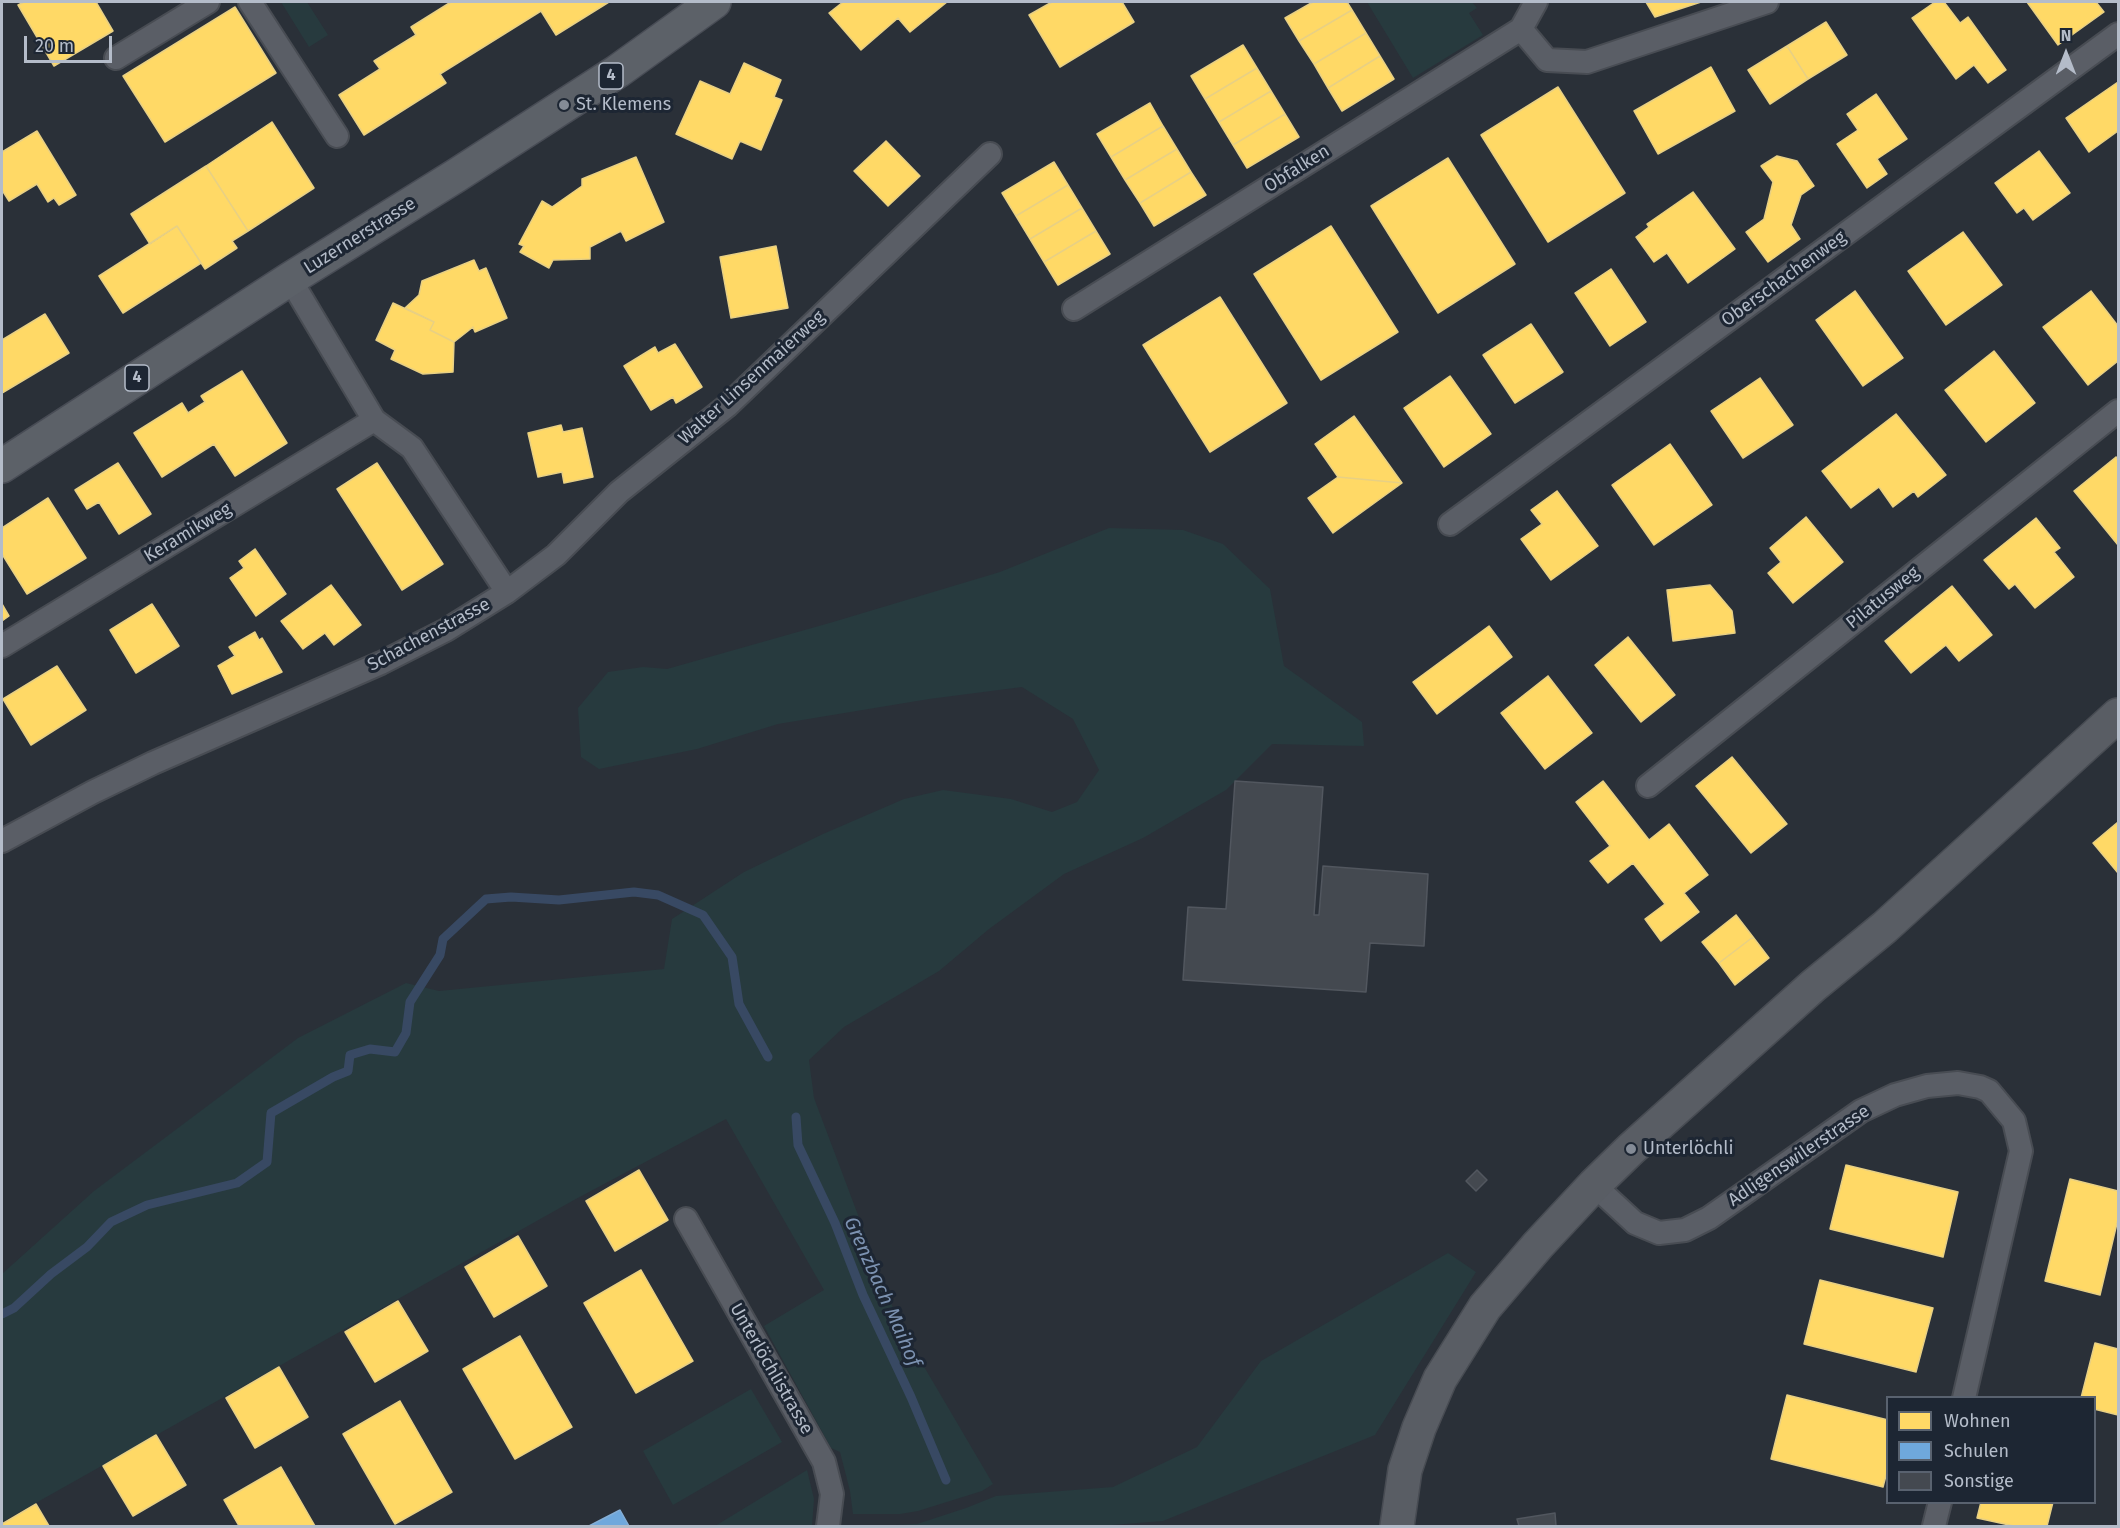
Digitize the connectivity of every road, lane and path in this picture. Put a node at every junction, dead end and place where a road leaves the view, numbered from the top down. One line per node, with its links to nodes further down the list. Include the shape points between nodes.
1 (208, 2): 8 (street)
2 (250, 2): 9 (street)
3 (714, 2): 11 (main road, Luzernerstrasse / 4, via 618,71)
4 (1536, 2): 6 (street, Obfalken)
5 (1767, 2): 6 (street, via 1587,63 1546,60)
6 (1521, 29): 12 (street, Obfalken)
7 (2118, 34): 16 (street, Oberschachenweg)
8 (116, 58)
9 (337, 136)
10 (990, 154): 17 (street, Walter Linsenmaierweg, via 727,405 620,492 556,555)
11 (290, 279): 14 (street, Schachenstrasse); 15 (main road, Luzernerstrasse / 4)
12 (1074, 309)
13 (2118, 411): 20 (street, Pilatusweg)
14 (374, 420): 17 (street, Schachenstrasse, via 412,448); 18 (street, Keramikweg)
15 (2, 466)
16 (1450, 524)
17 (507, 592): 21 (street, Schachenstrasse, via 446,630 381,663 153,763)
18 (2, 646)
19 (2118, 715): 22 (main road)
20 (1648, 786)
21 (2, 841)
22 (1593, 1185): 24 (street, Adligenswilerstrasse, via 1635,1223 1659,1233 1685,1230 1709,1218 1861,1111 1895,1095 1958,1083 1989,1091 2014,1120 2021,1151); 27 (main road, via 1485,1306 1440,1379 1405,1470)
23 (686, 1219): 26 (street, Unterlöchlistrasse, via 824,1462 832,1494)
24 (1964, 1396)
25 (1940, 1504): 28 (street)
26 (828, 1527)
27 (1397, 1527)
28 (1934, 1527)

